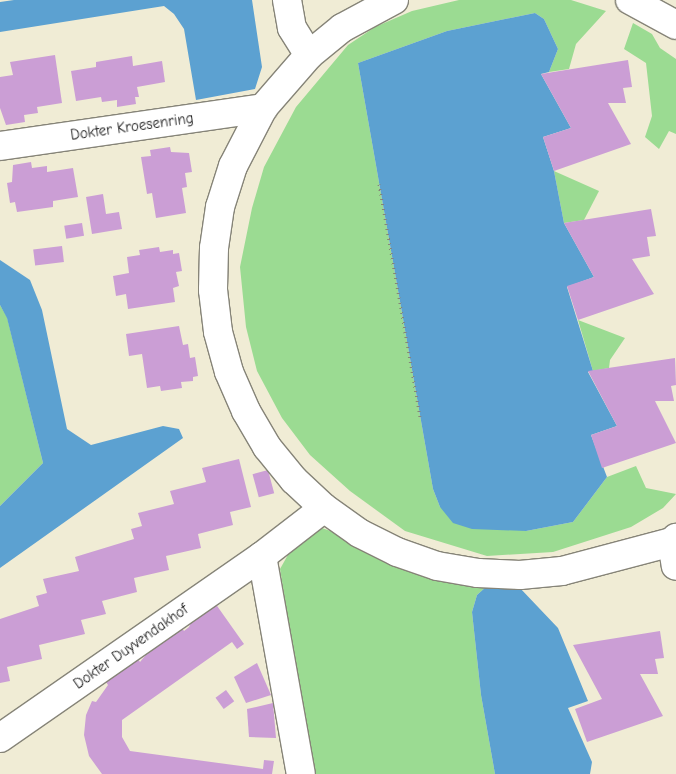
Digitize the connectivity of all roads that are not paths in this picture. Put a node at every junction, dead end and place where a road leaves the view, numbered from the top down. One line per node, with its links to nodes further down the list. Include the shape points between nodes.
1 (287, 0): 5 (street, via 292,28)
2 (394, 0): 5 (street, via 342,28)
3 (630, 0): 4 (street)
4 (676, 25)
5 (309, 55): 6 (street)
6 (263, 108): 7 (street, Dokter Kroesenring); 8 (street, via 233,166 220,207 213,282 218,332 232,380 267,447 294,480)
7 (0, 146)
8 (324, 508): 9 (street, via 397,552 436,566 478,573 520,575 562,571); 10 (street, Dokter Duyvendakhof)
9 (675, 549)
10 (262, 556): 11 (street, Dokter Duyvendakhof); 12 (street)
11 (0, 738)
12 (301, 774)

